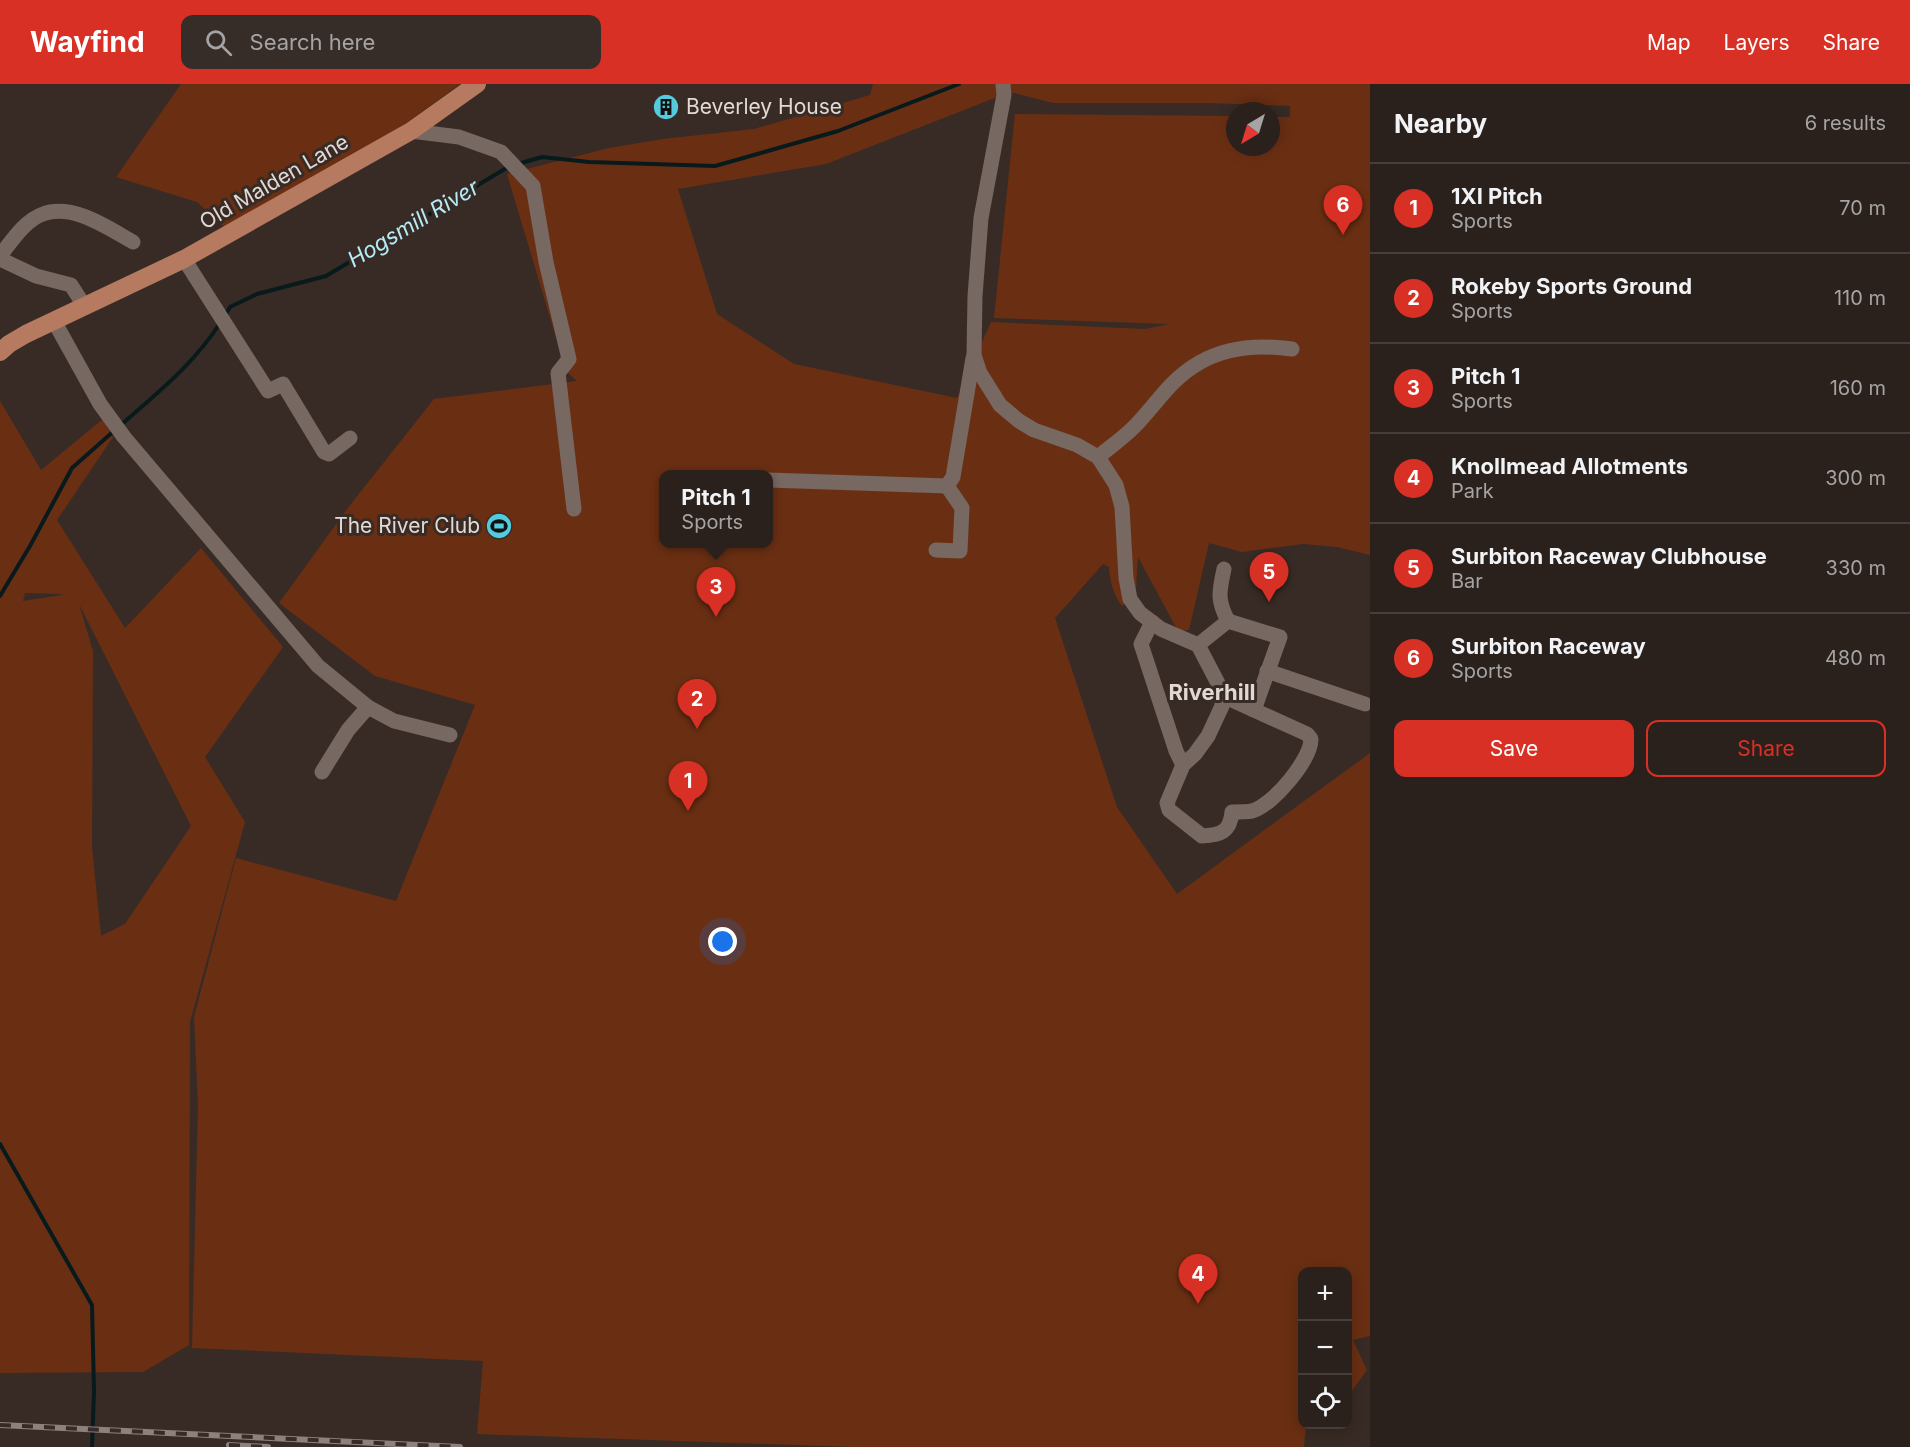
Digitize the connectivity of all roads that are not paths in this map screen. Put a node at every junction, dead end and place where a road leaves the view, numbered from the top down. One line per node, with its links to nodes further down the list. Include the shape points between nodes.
1 (477, 84): 3 (main road, Old Malden Lane)
2 (1004, 90): 11 (street, via 981,218)
3 (411, 131): 6 (main road, Old Malden Lane); 16 (street, via 459,137 501,152 533,186 569,359 558,373)
4 (133, 242): 5 (street, via 87,218 67,212 42,214 18,232)
5 (0, 257): 7 (street, via 36,276 71,285)
6 (184, 259): 7 (main road, Old Malden Lane); 12 (street, via 268,391 283,384 324,452 329,454)
7 (85, 307): 8 (main road, Old Malden Lane)
8 (54, 321): 10 (main road, Old Malden Lane); 25 (street, via 100,404 124,437 318,666)
9 (1292, 349): 13 (street, via 1254,346 1204,360 1175,382 1132,429)
10 (0, 352)
11 (974, 355): 13 (street, via 1000,405 1034,430); 15 (street, via 953,477)
12 (350, 438)
13 (1098, 457): 20 (street, via 1116,485 1122,507 1130,599)
14 (773, 480): 15 (street)
15 (947, 486): 17 (street, via 962,508 960,551)
16 (574, 509)
17 (936, 550)
18 (1224, 569): 19 (street, via 1219,594)
19 (1228, 621): 21 (street); 22 (street, via 1280,637)
20 (1152, 622): 21 (street); 28 (street, via 1140,644)
21 (1198, 645): 23 (street)
22 (1267, 671): 24 (street); 26 (street)
23 (1221, 691): 26 (street); 28 (street, via 1222,706 1208,736)
24 (1365, 704)
25 (368, 707): 27 (street, via 394,721); 29 (street)
26 (1254, 710): 28 (street, via 1311,739 1306,757 1280,792 1253,811 1232,812 1227,829 1215,836 1202,836 1169,810 1167,803)
27 (450, 735)
28 (1183, 765)
29 (321, 772)

